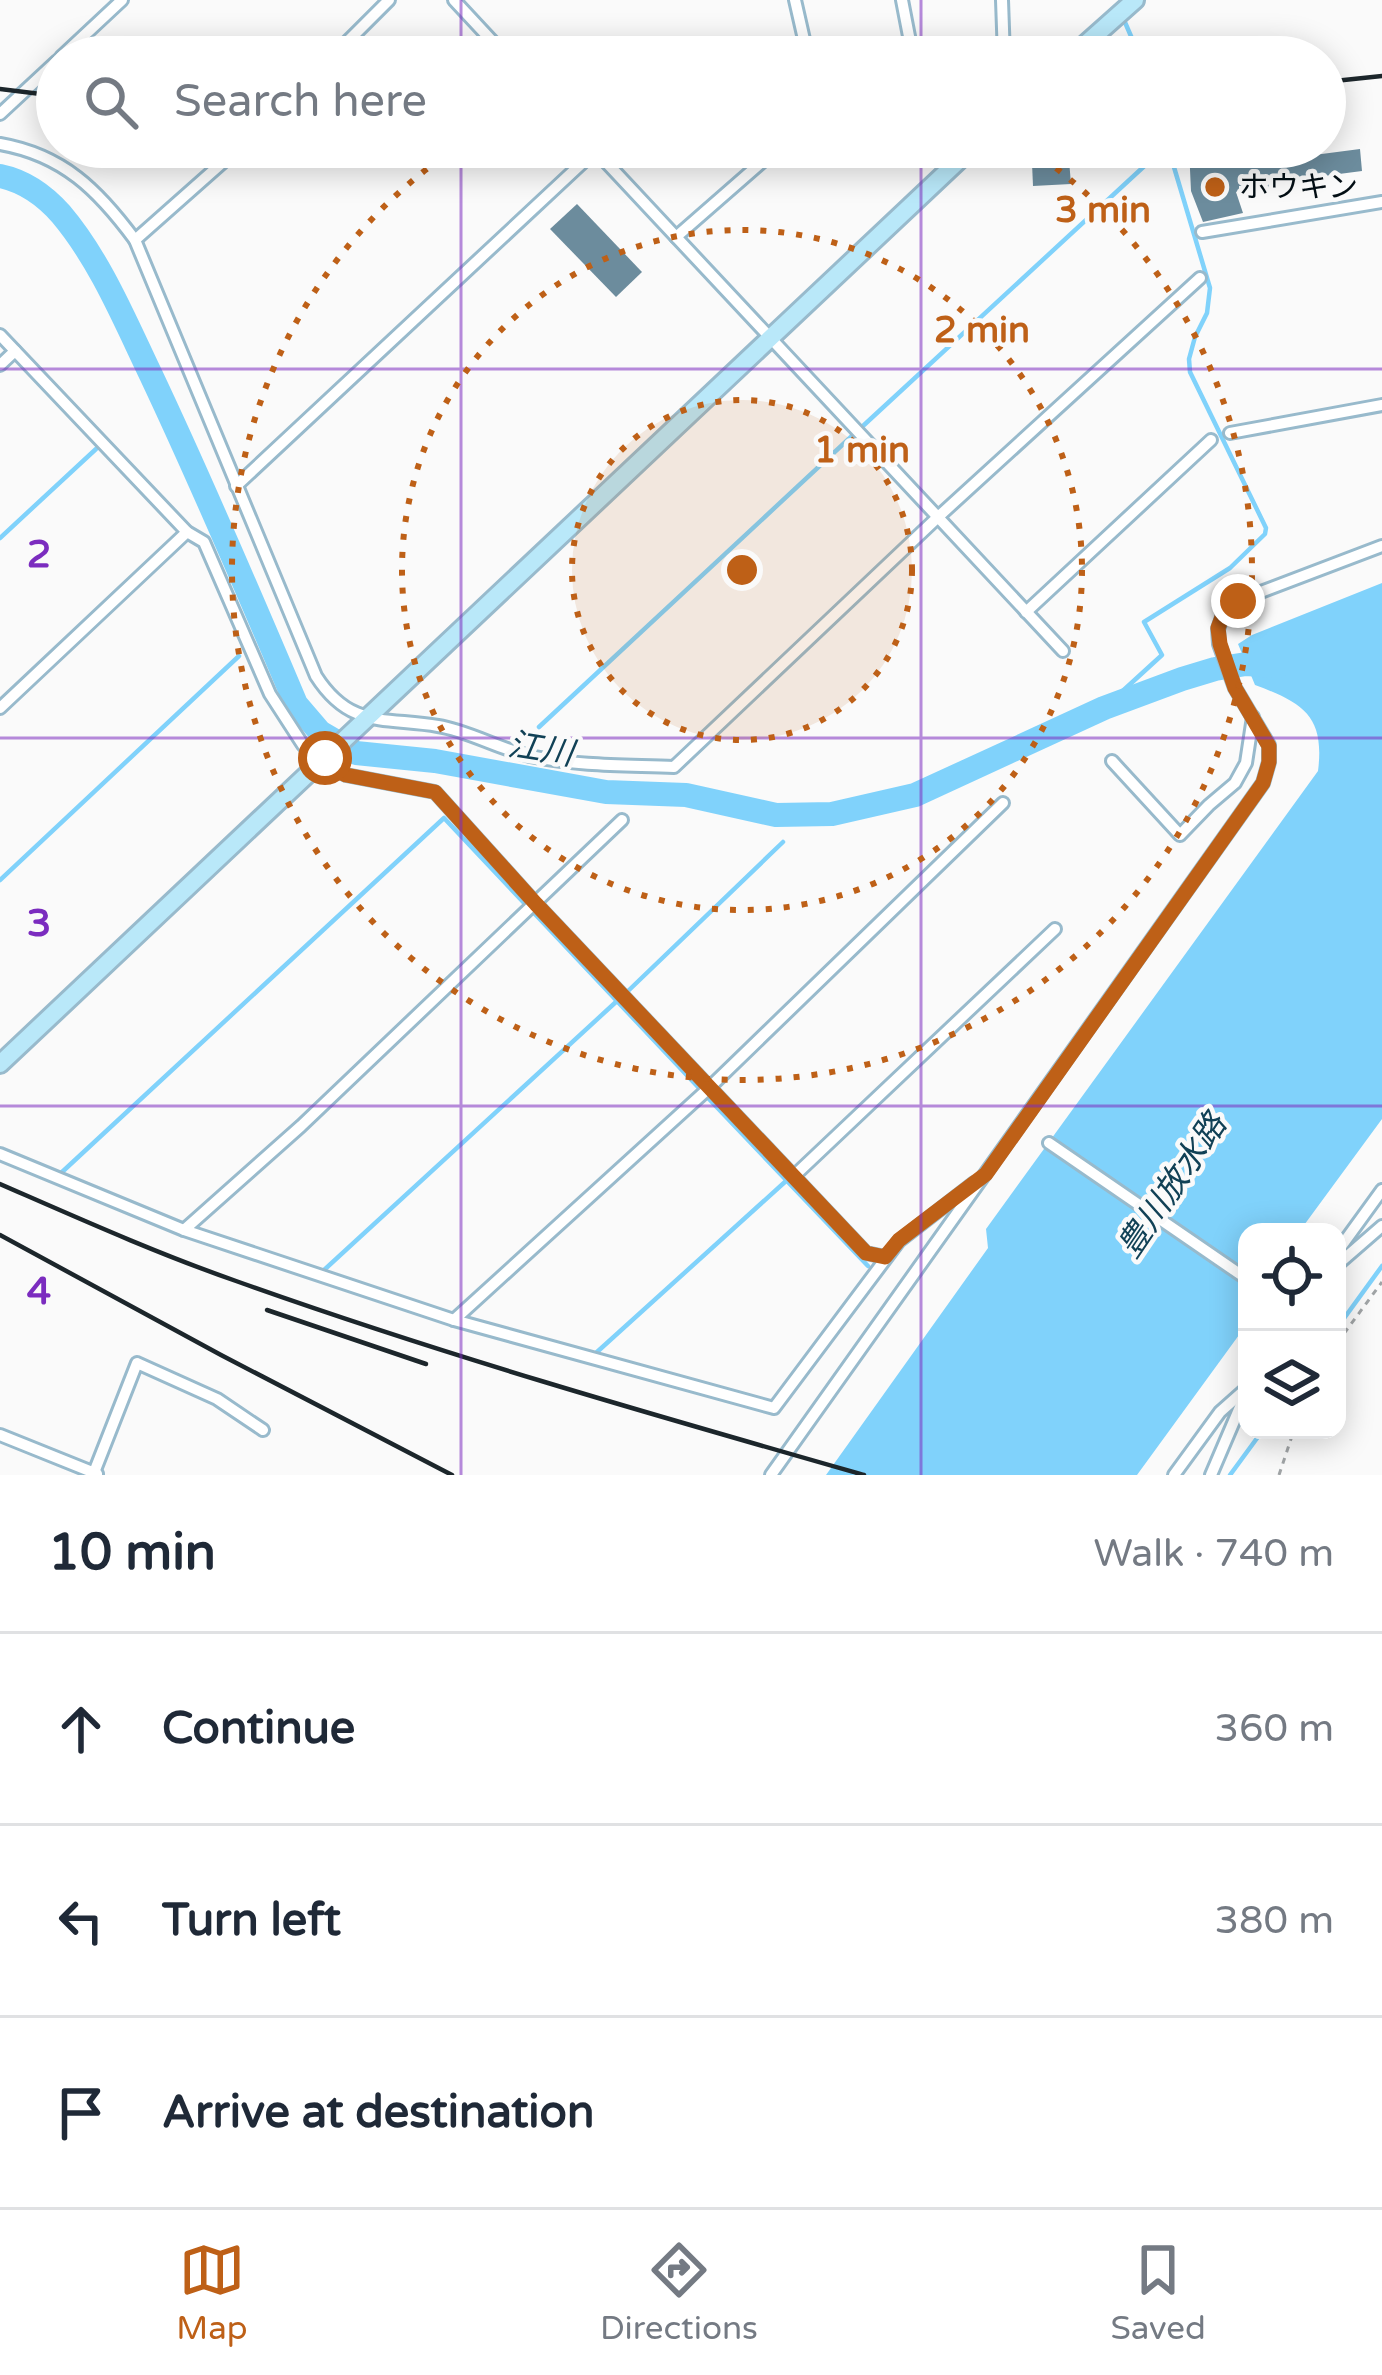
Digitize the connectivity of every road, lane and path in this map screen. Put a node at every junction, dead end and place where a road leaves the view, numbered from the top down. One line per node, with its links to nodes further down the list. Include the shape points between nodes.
1 (122, 0): 8 (street)
2 (389, 0): 9 (street)
3 (454, 0): 10 (street)
4 (795, 0): 11 (street)
5 (902, 0): 12 (street)
6 (1002, 0): 13 (street)
7 (1135, 0): 14 (street)
8 (84, 36)
9 (353, 36)
10 (487, 36)
11 (803, 36)
12 (910, 36)
13 (1003, 36)
14 (1095, 36)
15 (36, 80): 16 (street)
16 (0, 114)
17 (0, 144): 18 (street)
18 (36, 155)
19 (66, 168): 28 (street)
20 (216, 168): 28 (street)
21 (573, 168): 37 (street)
22 (611, 168): 27 (street)
23 (755, 168): 27 (street)
24 (951, 168): 31 (street)
25 (1382, 202): 26 (street)
26 (1202, 232)
27 (676, 237): 31 (street)
28 (135, 240): 37 (street)
29 (1200, 278): 38 (street)
30 (0, 335): 32 (street)
31 (770, 337): 38 (street); 45 (street)
32 (15, 351): 33 (street); 39 (street)
33 (0, 364)
34 (1382, 405): 35 (street)
35 (1231, 434)
36 (1211, 440): 41 (street)
37 (236, 486): 45 (street, via 316,676)
38 (938, 518): 41 (street); 45 (street, via 674,767 539,758 440,726)
39 (188, 532): 43 (street); 46 (street, via 204,542 270,694 303,746)
40 (1382, 546): 44 (street, via 1224,612 1220,644)
41 (1027, 612): 42 (street)
42 (1063, 651)
43 (0, 708)
44 (1253, 717): 47 (street, via 1235,783 1180,835); 56 (street, via 1269,746 1263,783)
45 (365, 720): 46 (street)
46 (323, 760): 50 (street, via 346,775 435,792); 52 (street)
47 (1112, 760)
48 (1004, 803): 53 (street)
49 (622, 820): 50 (street)
50 (536, 904): 53 (street); 60 (street)
51 (1055, 929): 57 (street)
52 (0, 1064)
53 (709, 1088): 57 (street); 66 (street)
54 (1049, 1143): 64 (street)
55 (0, 1154): 60 (street)
56 (986, 1174): 62 (street); 74 (street)
57 (794, 1176): 62 (street, via 866,1253)
58 (1382, 1190): 61 (street)
59 (1382, 1226): 63 (street)
60 (184, 1230): 66 (street)
61 (1346, 1240)
62 (885, 1257): 66 (street, via 774,1408)
63 (1346, 1257)
64 (1238, 1273)
65 (1382, 1282): 67 (path)
66 (454, 1320)
67 (1346, 1331)
68 (1238, 1397): 75 (street)
69 (1238, 1410): 76 (street)
70 (263, 1430): 73 (street, via 137,1363)
71 (0, 1435): 73 (street)
72 (1291, 1439): 77 (path)
73 (95, 1474)
74 (771, 1475)
75 (1174, 1475)
76 (1211, 1475)
77 (1279, 1475)

